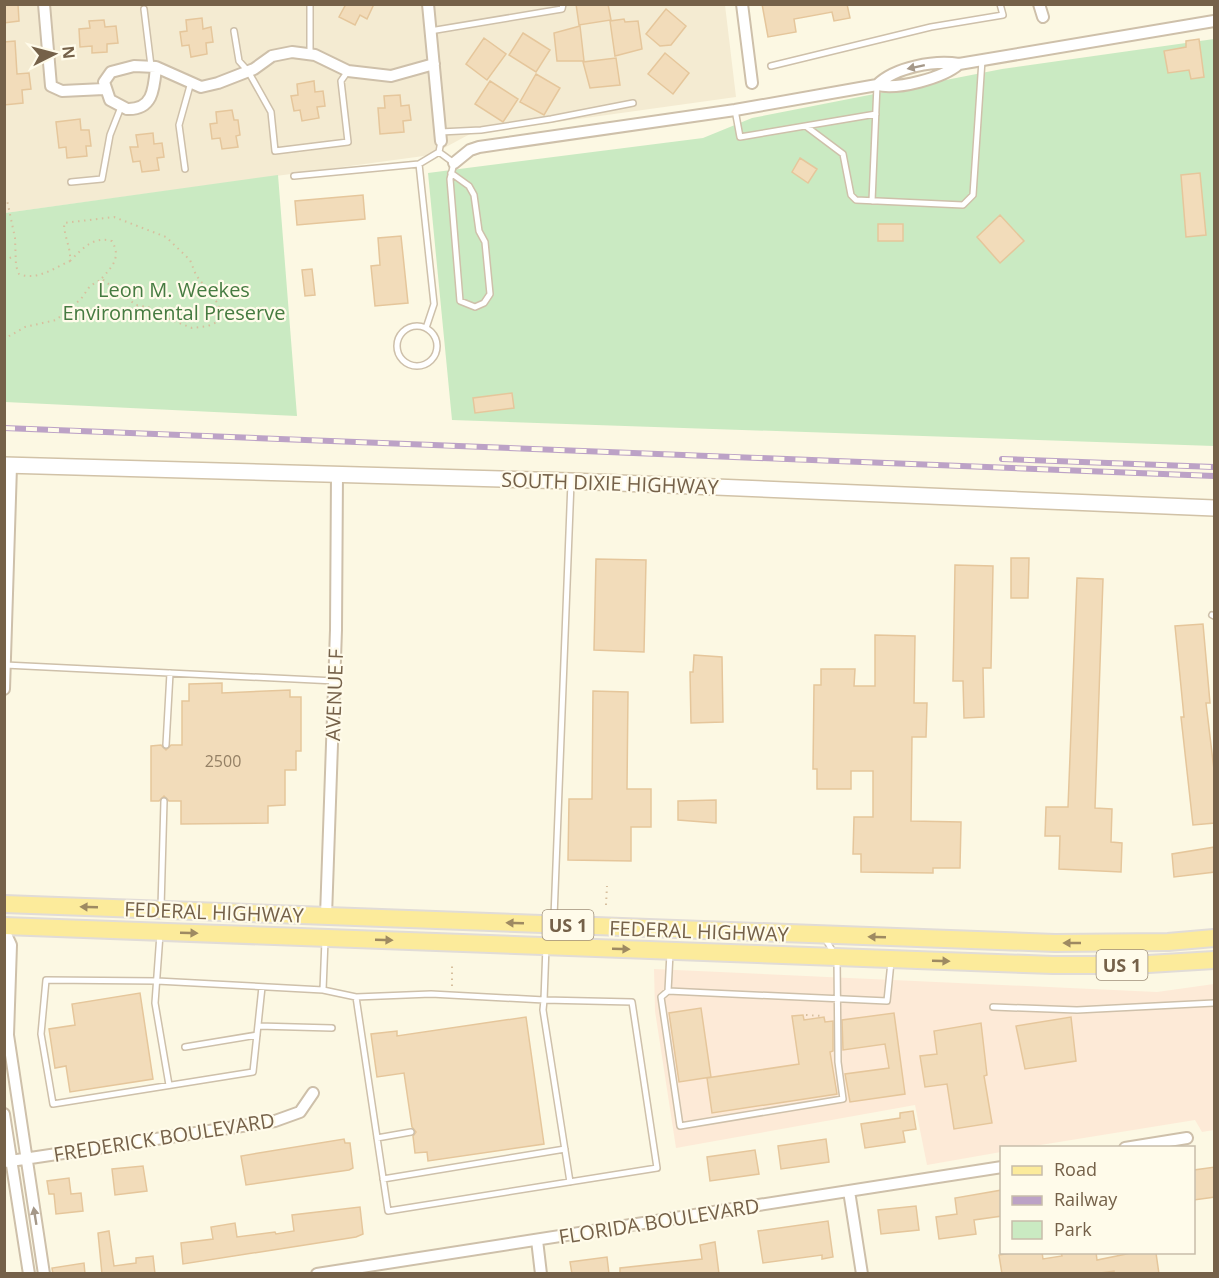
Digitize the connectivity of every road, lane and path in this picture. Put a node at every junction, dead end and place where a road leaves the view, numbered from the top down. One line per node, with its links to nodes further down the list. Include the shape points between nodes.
1 (44, 4): 23 (street, via 51,86 62,91)
2 (310, 4): 13 (lane)
3 (428, 4): 12 (street)
4 (563, 4): 12 (lane, via 562,9)
5 (742, 4): 21 (street)
6 (1000, 4): 16 (lane, via 1003,15 931,27)
7 (1038, 4): 9 (street)
8 (144, 9): 17 (lane)
9 (1043, 17)
10 (1215, 21): 14 (street)
11 (234, 31): 18 (lane, via 239,61)
12 (430, 31): 15 (street)
13 (310, 54): 18 (street, via 292,51 272,56); 19 (street)
14 (982, 60): 22 (street, via 911,68 886,76); 36 (lane, via 973,195 963,206)
15 (434, 64): 19 (street, via 391,76); 29 (street)
16 (771, 66)
17 (154, 67): 20 (street); 23 (street, via 134,66 111,72); 25 (street, via 150,100 136,109)
18 (248, 71): 19 (lane, via 271,112 275,151 348,142 341,81); 20 (street, via 201,87)
19 (348, 71)
20 (191, 82): 32 (lane, via 179,125)
21 (752, 83)
22 (877, 84): 26 (street); 27 (lane)
23 (104, 89): 25 (street, via 110,100)
24 (633, 103): 29 (lane, via 481,130)
25 (122, 107): 34 (lane, via 110,135 102,179)
26 (735, 110): 28 (lane, via 740,137); 31 (street, via 479,147 461,156)
27 (876, 114): 28 (lane); 36 (lane)
28 (807, 127): 36 (lane, via 843,154 851,195 856,200)
29 (440, 142): 30 (lane); 31 (lane)
30 (419, 164): 33 (lane); 41 (lane, via 434,304)
31 (453, 168): 31 (lane, via 460,301 475,307 490,294 485,242 479,231 474,195)
32 (184, 169)
33 (294, 176)
34 (71, 182)
35 (4, 198): 37 (path, via 15,238)
36 (872, 201)
37 (15, 256): 38 (path); 39 (path, via 19,274 26,277 38,276)
38 (4, 260)
39 (70, 261): 40 (path, via 100,238 112,241 116,261); 40 (path, via 64,223 114,217 166,237 190,260 219,305 217,322 192,328 169,319 157,309 136,305)
40 (102, 279): 42 (path, via 56,320 25,327)
41 (426, 328): 41 (lane, via 409,328 400,335 397,351 407,365 424,366 436,353 436,342)
42 (4, 339)
43 (8, 465): 44 (street, SOUTH DIXIE HIGHWAY); 47 (street)
44 (337, 474): 45 (street, SOUTH DIXIE HIGHWAY); 50 (street, AVENUE F)
45 (571, 481): 46 (street, SOUTH DIXIE HIGHWAY); 59 (lane)
46 (1215, 508)
47 (6, 598): 48 (street)
48 (5, 664): 49 (lane); 51 (street)
49 (170, 673): 50 (lane); 52 (lane)
50 (335, 681): 58 (street, AVENUE F)
51 (4, 689)
52 (166, 746)
53 (164, 801): 57 (lane)
54 (607, 886): 56 (path)
55 (4, 904): 57 (main road, FEDERAL HIGHWAY / US 1, one-way to 55)
56 (606, 905)
57 (161, 910): 58 (main road, FEDERAL HIGHWAY / US 1)
58 (326, 916): 59 (main road, FEDERAL HIGHWAY / US 1, one-way to 58)
59 (554, 925): 63 (main road, FEDERAL HIGHWAY / US 1); 67 (lane)
60 (4, 926): 62 (main road, FEDERAL HIGHWAY / US 1)
61 (4, 930): 98 (street, via 11,945 8,1035)
62 (161, 932): 64 (main road, FEDERAL HIGHWAY / US 1, one-way to 64); 74 (lane)
63 (823, 935): 66 (main road, FEDERAL HIGHWAY / US 1, one-way to 63, via 1055,943); 69 (lane)
64 (325, 938): 67 (main road, FEDERAL HIGHWAY / US 1, one-way to 67); 77 (lane)
65 (1215, 938): 66 (main road, FEDERAL HIGHWAY / US 1)
66 (1192, 940): 72 (main road)
67 (546, 946): 68 (main road, FEDERAL HIGHWAY / US 1, one-way to 68); 81 (lane)
68 (670, 951): 69 (main road, FEDERAL HIGHWAY / US 1); 78 (lane)
69 (837, 958): 70 (main road, FEDERAL HIGHWAY / US 1); 80 (lane)
70 (891, 960): 72 (main road, FEDERAL HIGHWAY / US 1, one-way to 72, via 1094,966); 80 (lane, via 887,1001)
71 (1215, 960): 72 (main road, FEDERAL HIGHWAY / US 1)
72 (1171, 963)
73 (452, 965): 75 (path)
74 (157, 981): 76 (lane); 90 (lane, via 155,1003); 90 (lane, via 46,980 41,1034 53,1104)
75 (452, 986)
76 (262, 987): 77 (lane); 86 (lane)
77 (323, 990): 79 (lane)
78 (668, 992): 80 (lane); 80 (lane, via 661,997 680,1126 843,1099 838,1062)
79 (356, 997): 81 (lane, via 431,994); 94 (lane)
80 (838, 999)
81 (544, 1000): 97 (lane); 102 (lane, via 632,1002 657,1168)
82 (1215, 1003): 83 (lane, via 1077,1010)
83 (993, 1007)
84 (806, 1016): 85 (path)
85 (822, 1016)
86 (258, 1026): 87 (lane); 88 (lane)
87 (332, 1028)
88 (256, 1035): 89 (lane); 90 (lane, via 253,1072)
89 (185, 1047)
90 (169, 1085)
91 (313, 1093): 98 (street, FREDERICK BOULEVARD, via 300,1112 275,1122)
92 (4, 1114): 99 (street)
93 (411, 1132): 94 (lane)
94 (377, 1138): 101 (lane)
95 (1187, 1138): 96 (street)
96 (1137, 1146)
97 (565, 1149): 101 (lane); 102 (lane)
98 (27, 1158): 99 (street, FREDERICK BOULEVARD); 106 (street, one-way to 98)
99 (8, 1162): 105 (street)
100 (1000, 1167): 103 (street, FLORIDA BOULEVARD)
101 (383, 1179): 102 (lane, via 388,1211)
102 (570, 1182)
103 (849, 1191): 104 (street, FLORIDA BOULEVARD); 109 (street)
104 (537, 1240): 107 (street, FLORIDA BOULEVARD); 108 (street)
105 (29, 1274)
106 (44, 1274)
107 (317, 1274)
108 (541, 1274)
109 (862, 1274)

